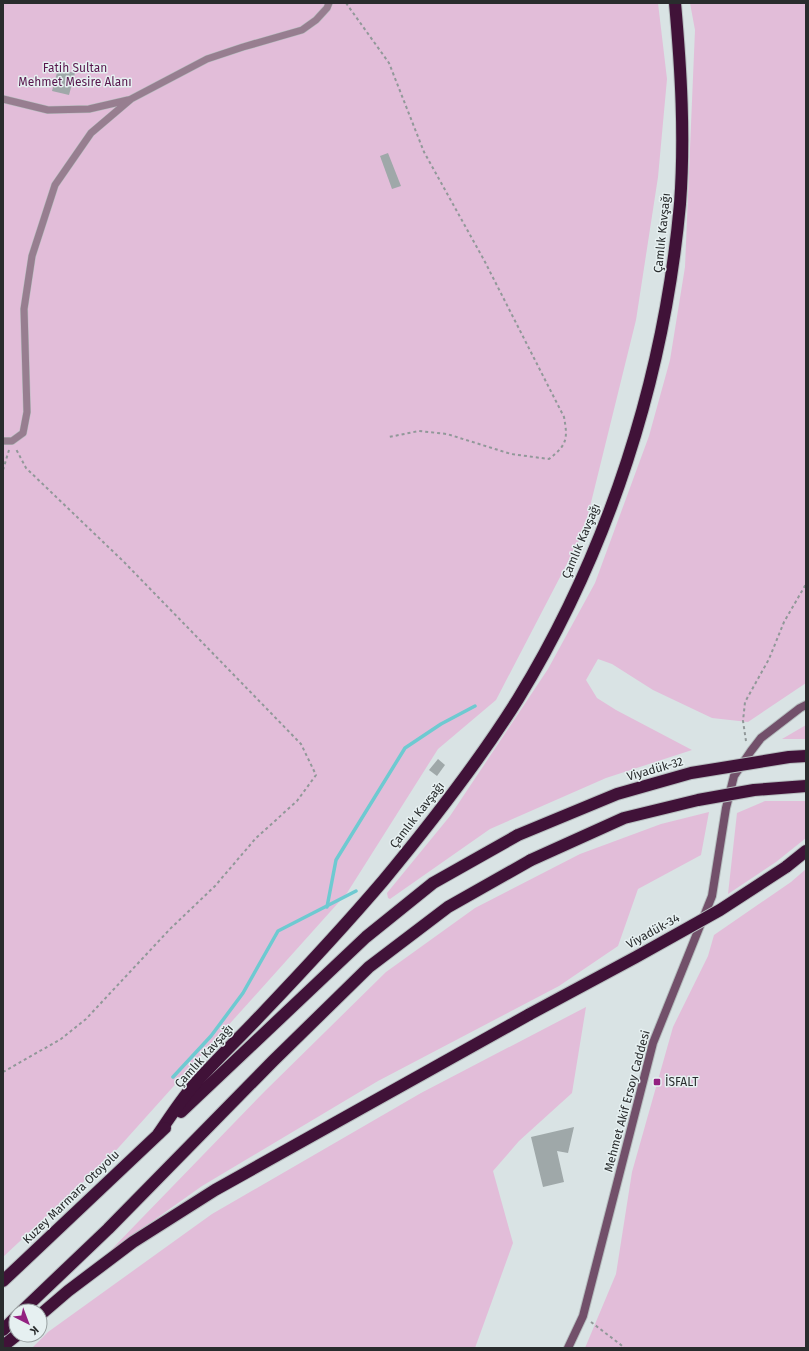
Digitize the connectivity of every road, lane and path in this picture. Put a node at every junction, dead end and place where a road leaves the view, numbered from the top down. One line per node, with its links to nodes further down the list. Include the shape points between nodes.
1 (329, 3): 5 (lane, via 316,20 302,30 207,59)
2 (346, 3): 6 (path, via 389,63 424,152 484,260 564,417 567,433 561,450 550,459 512,454 448,434 419,431)
3 (675, 3): 18 (highway, Çamlık Kavşağı, via 682,128 680,201 672,274 652,375 617,493 588,566 553,637 517,700 436,815 316,958 191,1088)
4 (3, 99): 5 (lane, via 48,110 89,109)
5 (131, 99): 8 (lane, via 90,133 55,185 32,256 24,309 27,412 23,433)
6 (389, 437)
7 (3, 441): 8 (lane)
8 (12, 441): 9 (path); 17 (path, via 26,468 124,562 301,744 316,775 297,801 256,838 215,886 170,928 86,1019 61,1038)
9 (3, 470)
10 (806, 584): 12 (path, via 784,622 769,658 745,702 745,740)
11 (806, 705): 12 (main road, Mehmet Akif Ersoy Caddesi, via 761,738)
12 (751, 751): 22 (main road, Mehmet Akif Ersoy Caddesi, via 734,776 726,808 712,896 653,1042)
13 (806, 756): 15 (highway, Viyadük-32, bridge, via 690,773 617,794)
14 (806, 786): 20 (highway, bridge, via 754,790 698,800 624,818 531,860 448,907 370,967)
15 (518, 835): 18 (highway, Çamlık Kavşağı, via 433,883 366,937)
16 (806, 851): 21 (highway, Viyadük-34, bridge, via 720,910 215,1190 133,1242)
17 (3, 1072)
18 (159, 1133): 19 (highway, Kuzey Marmara Otoyolu)
19 (3, 1281)
20 (30, 1303)
21 (48, 1308)
22 (583, 1316): 23 (main road, Mehmet Akif Ersoy Caddesi); 24 (path)
23 (568, 1348)
24 (625, 1348)

